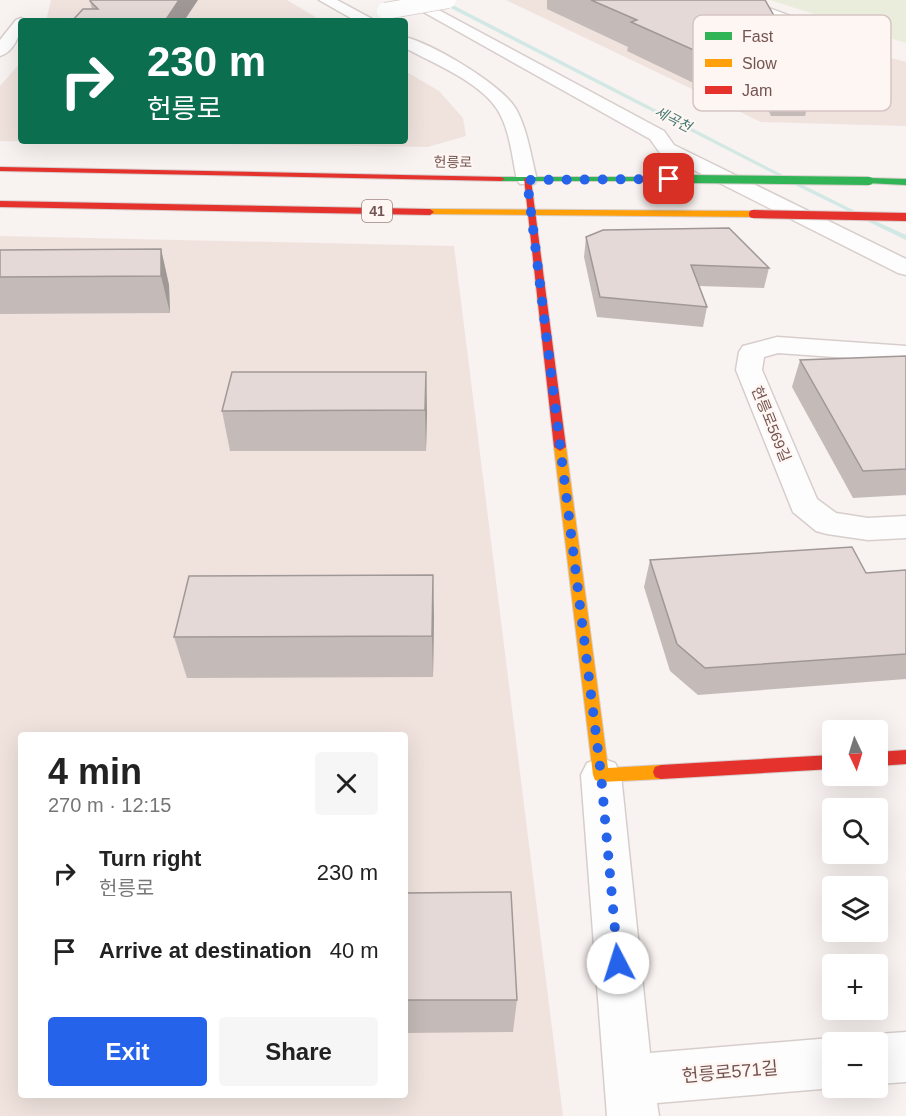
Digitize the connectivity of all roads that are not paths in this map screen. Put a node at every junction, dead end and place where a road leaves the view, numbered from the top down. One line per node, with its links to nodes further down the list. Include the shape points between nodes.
1 (326, 0): 6 (street)
2 (408, 0): 16 (street, via 657,135 667,149)
3 (448, 0): 6 (street, bridge)
4 (734, 0): 5 (street)
5 (775, 15)
6 (363, 18)
7 (18, 26): 9 (street)
8 (408, 44): 11 (street, via 476,81 505,108)
9 (0, 51)
10 (0, 169): 11 (main road, 헌릉로)
11 (527, 180): 12 (main road, 헌릉로, bridge); 14 (main road, 헌릉로571길)
12 (906, 182)
13 (0, 204): 14 (main road, 41)
14 (531, 214): 15 (main road, 41, bridge); 22 (main road, 헌릉로571길)
15 (906, 217)
16 (906, 268)
17 (906, 354): 18 (street, 헌릉로569길, via 777,345 752,352 749,370 804,505 827,523 868,529)
18 (906, 527)
19 (906, 757): 20 (main road)
20 (888, 758)
21 (822, 763): 22 (main road)
22 (601, 775): 26 (street, 헌릉로571길)
23 (906, 1057): 24 (street)
24 (888, 1058)
25 (822, 1065): 26 (street, 헌릉로571길)
26 (630, 1098)

